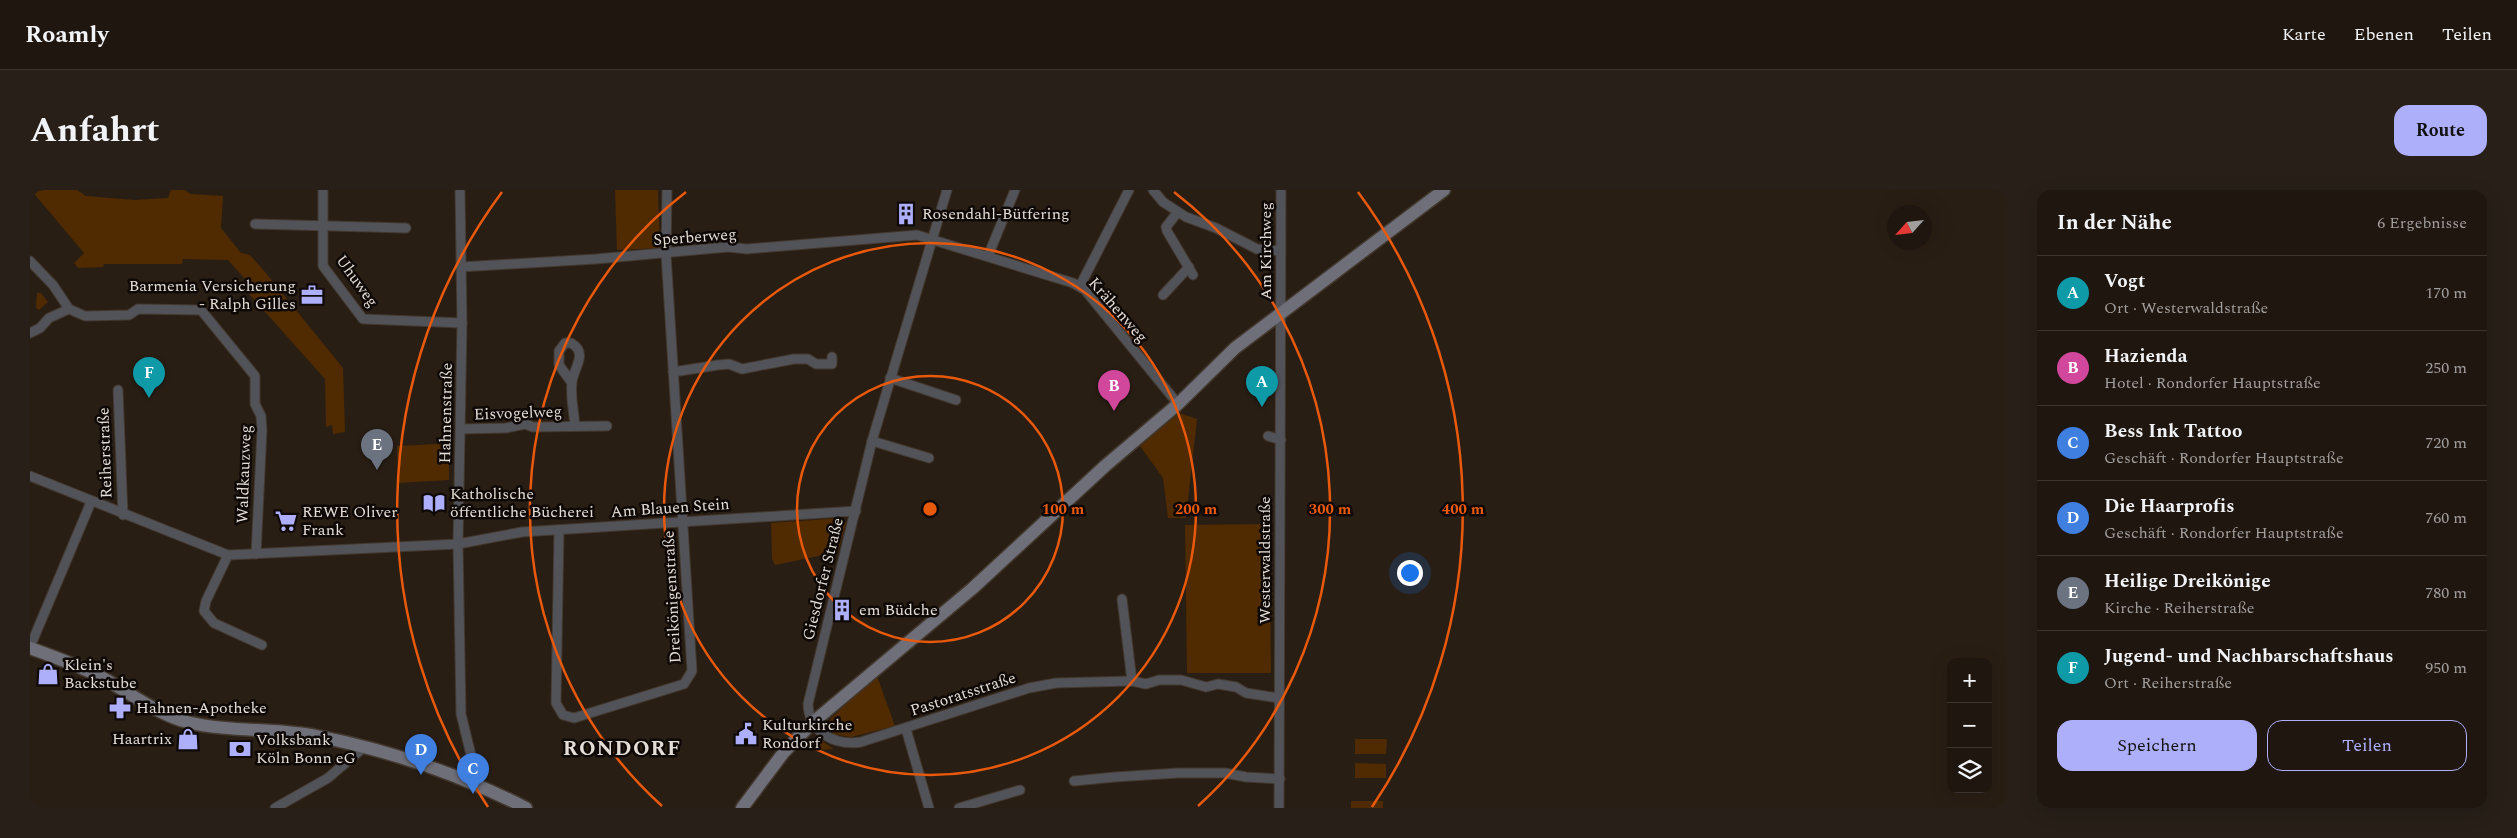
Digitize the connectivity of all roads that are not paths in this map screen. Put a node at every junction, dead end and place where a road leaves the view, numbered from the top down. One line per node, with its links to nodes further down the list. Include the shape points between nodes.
1 (322, 190): 12 (street, Uhuweg)
2 (460, 190): 19 (street, Hahnenstraße)
3 (667, 190): 16 (street, Dreikönigenstraße)
4 (947, 190): 14 (street, Giesdorfer Straße)
5 (1014, 190): 17 (street)
6 (1129, 190): 20 (street)
7 (1153, 190): 10 (street)
8 (1281, 190): 15 (street, Am Kirchweg)
9 (1444, 190): 23 (street)
10 (1177, 213): 15 (street, via 1257,249); 21 (street, via 1166,227 1191,271)
11 (255, 224): 12 (street)
12 (322, 224): 13 (street); 24 (street, Uhuweg, via 323,266 363,319)
13 (406, 228)
14 (931, 238): 16 (street, Sperberweg, via 917,235 865,238 747,249 680,250); 17 (street, Krähenweg); 28 (street, Giesdorfer Straße)
15 (1280, 252): 23 (street, Am Kirchweg)
16 (666, 254): 19 (street, Sperberweg); 27 (street, Dreikönigenstraße)
17 (988, 256): 20 (street, Krähenweg)
18 (30, 261): 22 (street)
19 (460, 267): 24 (street, Hahnenstraße)
20 (1080, 286): 32 (street, Krähenweg)
21 (1162, 295)
22 (69, 308): 25 (street); 47 (street, Waldkauzweg, via 85,316 129,315 138,309 200,310 256,376 255,404 261,416 262,430)
23 (1282, 312): 32 (street, via 1235,348); 37 (street, Westerwaldstraße)
24 (462, 323): 35 (street, Hahnenstraße)
25 (30, 333)
26 (832, 357): 27 (street, via 832,364 794,359 742,369 729,364)
27 (673, 372): 44 (street, Dreikönigenstraße)
28 (890, 378): 31 (street); 38 (street, Giesdorfer Straße)
29 (572, 383): 33 (street, Eisvogelweg)
30 (118, 390): 43 (street, Reiherstraße)
31 (956, 400)
32 (1178, 404): 54 (street, via 1105,466 974,588)
33 (575, 426): 34 (street, Eisvogelweg); 35 (street, Eisvogelweg, via 533,427 525,424 506,428)
34 (607, 426)
35 (461, 429): 46 (street, Hahnenstraße)
36 (1268, 436): 37 (street)
37 (1281, 440): 53 (street, Westerwaldstraße)
38 (872, 441): 39 (street); 42 (street, Giesdorfer Straße)
39 (929, 458)
40 (30, 476): 41 (street, Reiherstraße)
41 (91, 502): 43 (street, Reiherstraße); 51 (street)
42 (856, 511): 44 (street, Am Blauen Stein); 54 (street, Giesdorfer Straße, via 808,704)
43 (123, 515): 48 (street, Reiherstraße)
44 (683, 522): 45 (street, Am Blauen Stein); 45 (street, Dreikönigenstraße, via 692,671 689,678 684,684 574,718 563,715 556,703)
45 (559, 530): 46 (street, Am Blauen Stein, via 516,533)
46 (458, 544): 47 (street, Reiherstraße); 59 (street, Hahnenstraße, via 461,714)
47 (256, 554): 48 (street, Reiherstraße)
48 (228, 555): 50 (street, via 204,611 214,623)
49 (1122, 599): 52 (street)
50 (262, 645)
51 (30, 648): 56 (street, via 79,667 185,721 207,726 310,735)
52 (1132, 681): 53 (street, Pastoratsstraße, via 1146,684 1181,680 1206,687 1218,684 1236,687 1246,693); 55 (street, Pastoratsstraße, via 1080,681 1029,688)
53 (1280, 698): 57 (street, Westerwaldstraße)
54 (812, 723): 55 (street, Pastoratsstraße, via 837,742 848,744); 63 (street, via 784,752)
55 (906, 729): 64 (street)
56 (363, 748): 59 (street); 61 (street, via 328,778)
57 (1280, 779): 58 (street, via 1197,773 1115,776); 66 (street, Westerwaldstraße)
58 (1074, 782)
59 (478, 784): 62 (street)
60 (1020, 790): 65 (street)
61 (275, 808)
62 (526, 808)
63 (742, 808)
64 (930, 808)
65 (959, 808)
66 (1279, 808)

